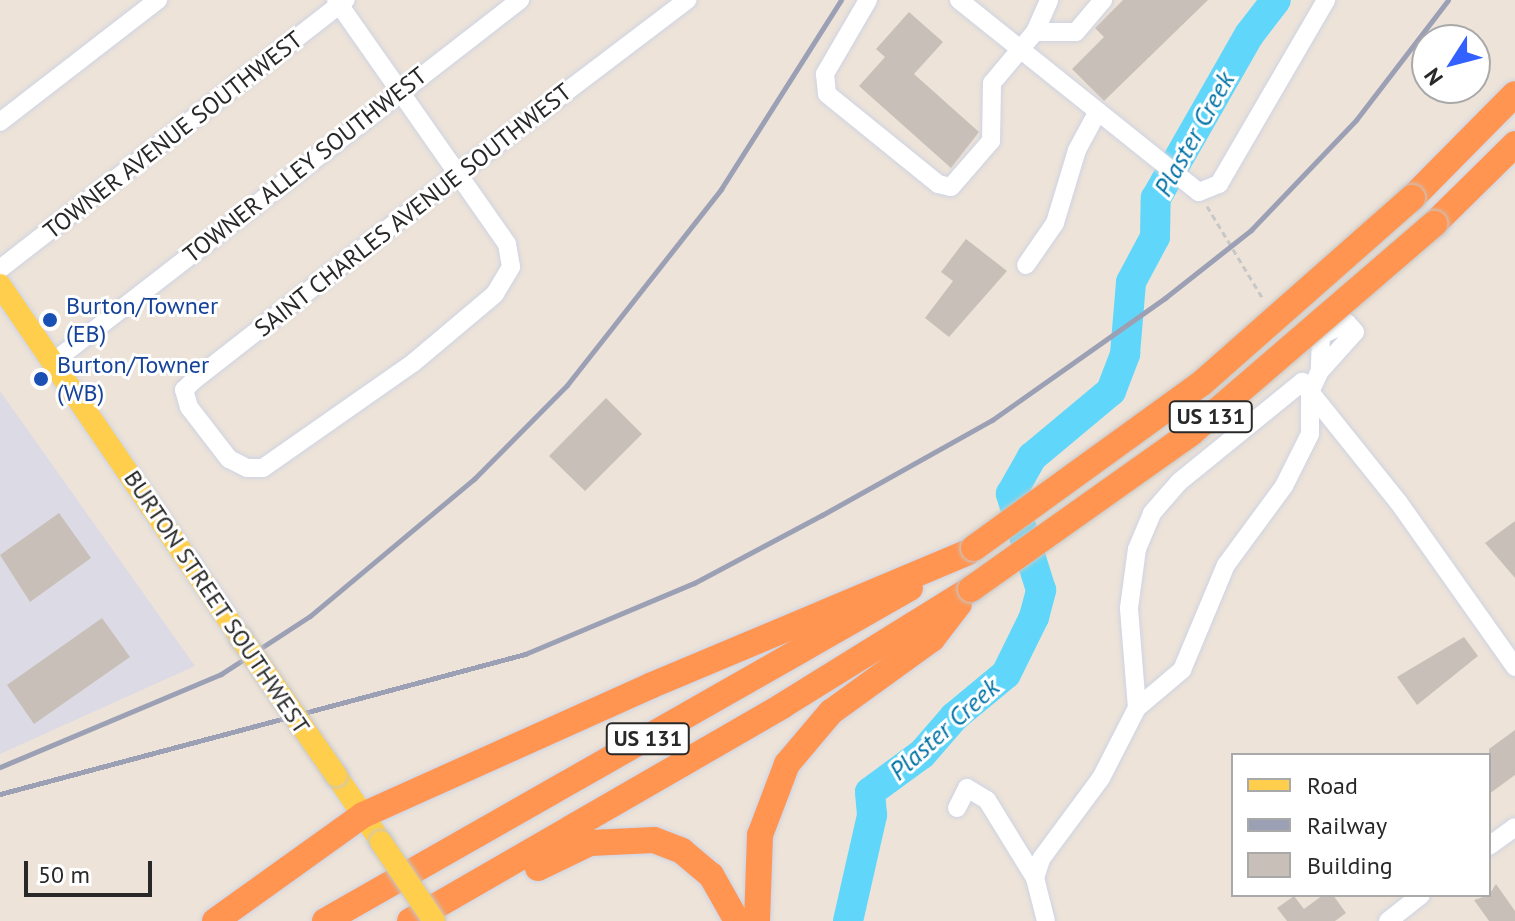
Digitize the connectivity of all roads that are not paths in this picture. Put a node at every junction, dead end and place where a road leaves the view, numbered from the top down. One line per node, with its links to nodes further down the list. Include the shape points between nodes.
1 (158, 0): 15 (street)
2 (520, 0): 12 (street, TOWNER ALLEY SOUTHWEST)
3 (687, 0): 17 (street, SAINT CHARLES AVENUE SOUTHWEST)
4 (868, 0): 11 (street, via 825,74 827,94 944,187 957,183 991,141 992,83)
5 (959, 0): 11 (street)
6 (1049, 0): 10 (street)
7 (1103, 0): 10 (street, via 1076,32)
8 (1326, 0): 14 (street, via 1219,184 1194,189)
9 (341, 2): 12 (street); 19 (street, TOWNER AVENUE SOUTHWEST)
10 (1035, 32): 11 (street)
11 (1018, 48): 14 (street)
12 (400, 90): 17 (street); 21 (street, TOWNER ALLEY SOUTHWEST)
13 (1515, 94): 24 (highway, US 131, bridge, via 1412,198 1202,383)
14 (1097, 113): 18 (street, via 1077,150 1055,223)
15 (0, 122)
16 (1515, 144): 25 (highway, US 131, bridge, via 1434,224 1191,433)
17 (458, 174): 17 (street, SAINT CHARLES AVENUE SOUTHWEST, via 184,390 189,407 229,459 247,468 263,468 413,363 495,294 511,267 507,244)
18 (1026, 265)
19 (0, 269)
20 (3, 295): 21 (main road, BURTON STREET SOUTHWEST)
21 (53, 362): 29 (main road, BURTON STREET SOUTHWEST, bridge)
22 (1320, 371): 23 (street)
23 (1310, 392): 26 (street); 27 (street, via 1310,434 1284,486 1226,565 1182,670); 27 (street, via 1302,382 1253,417 1152,513 1137,549 1129,608)
24 (971, 550): 29 (highway); 36 (highway, US 131)
25 (971, 589): 32 (highway, US 131); 40 (highway, via 932,639 831,712 787,764 760,835)
26 (1515, 667)
27 (1137, 708): 33 (street, via 1101,778 1041,859)
28 (957, 808): 33 (street, via 967,788 987,800)
29 (363, 815): 35 (highway); 38 (main road, BURTON STREET SOUTHWEST, bridge)
30 (1512, 836): 31 (street)
31 (1491, 845)
32 (499, 872): 37 (highway, US 131); 39 (highway, via 537,868 599,841 654,840 682,851 711,875)
33 (1035, 878): 41 (street)
34 (1418, 897): 42 (street)
35 (215, 921)
36 (325, 921)
37 (410, 921)
38 (434, 921)
39 (737, 921)
40 (757, 921)
41 (1046, 921)
42 (1388, 921)

